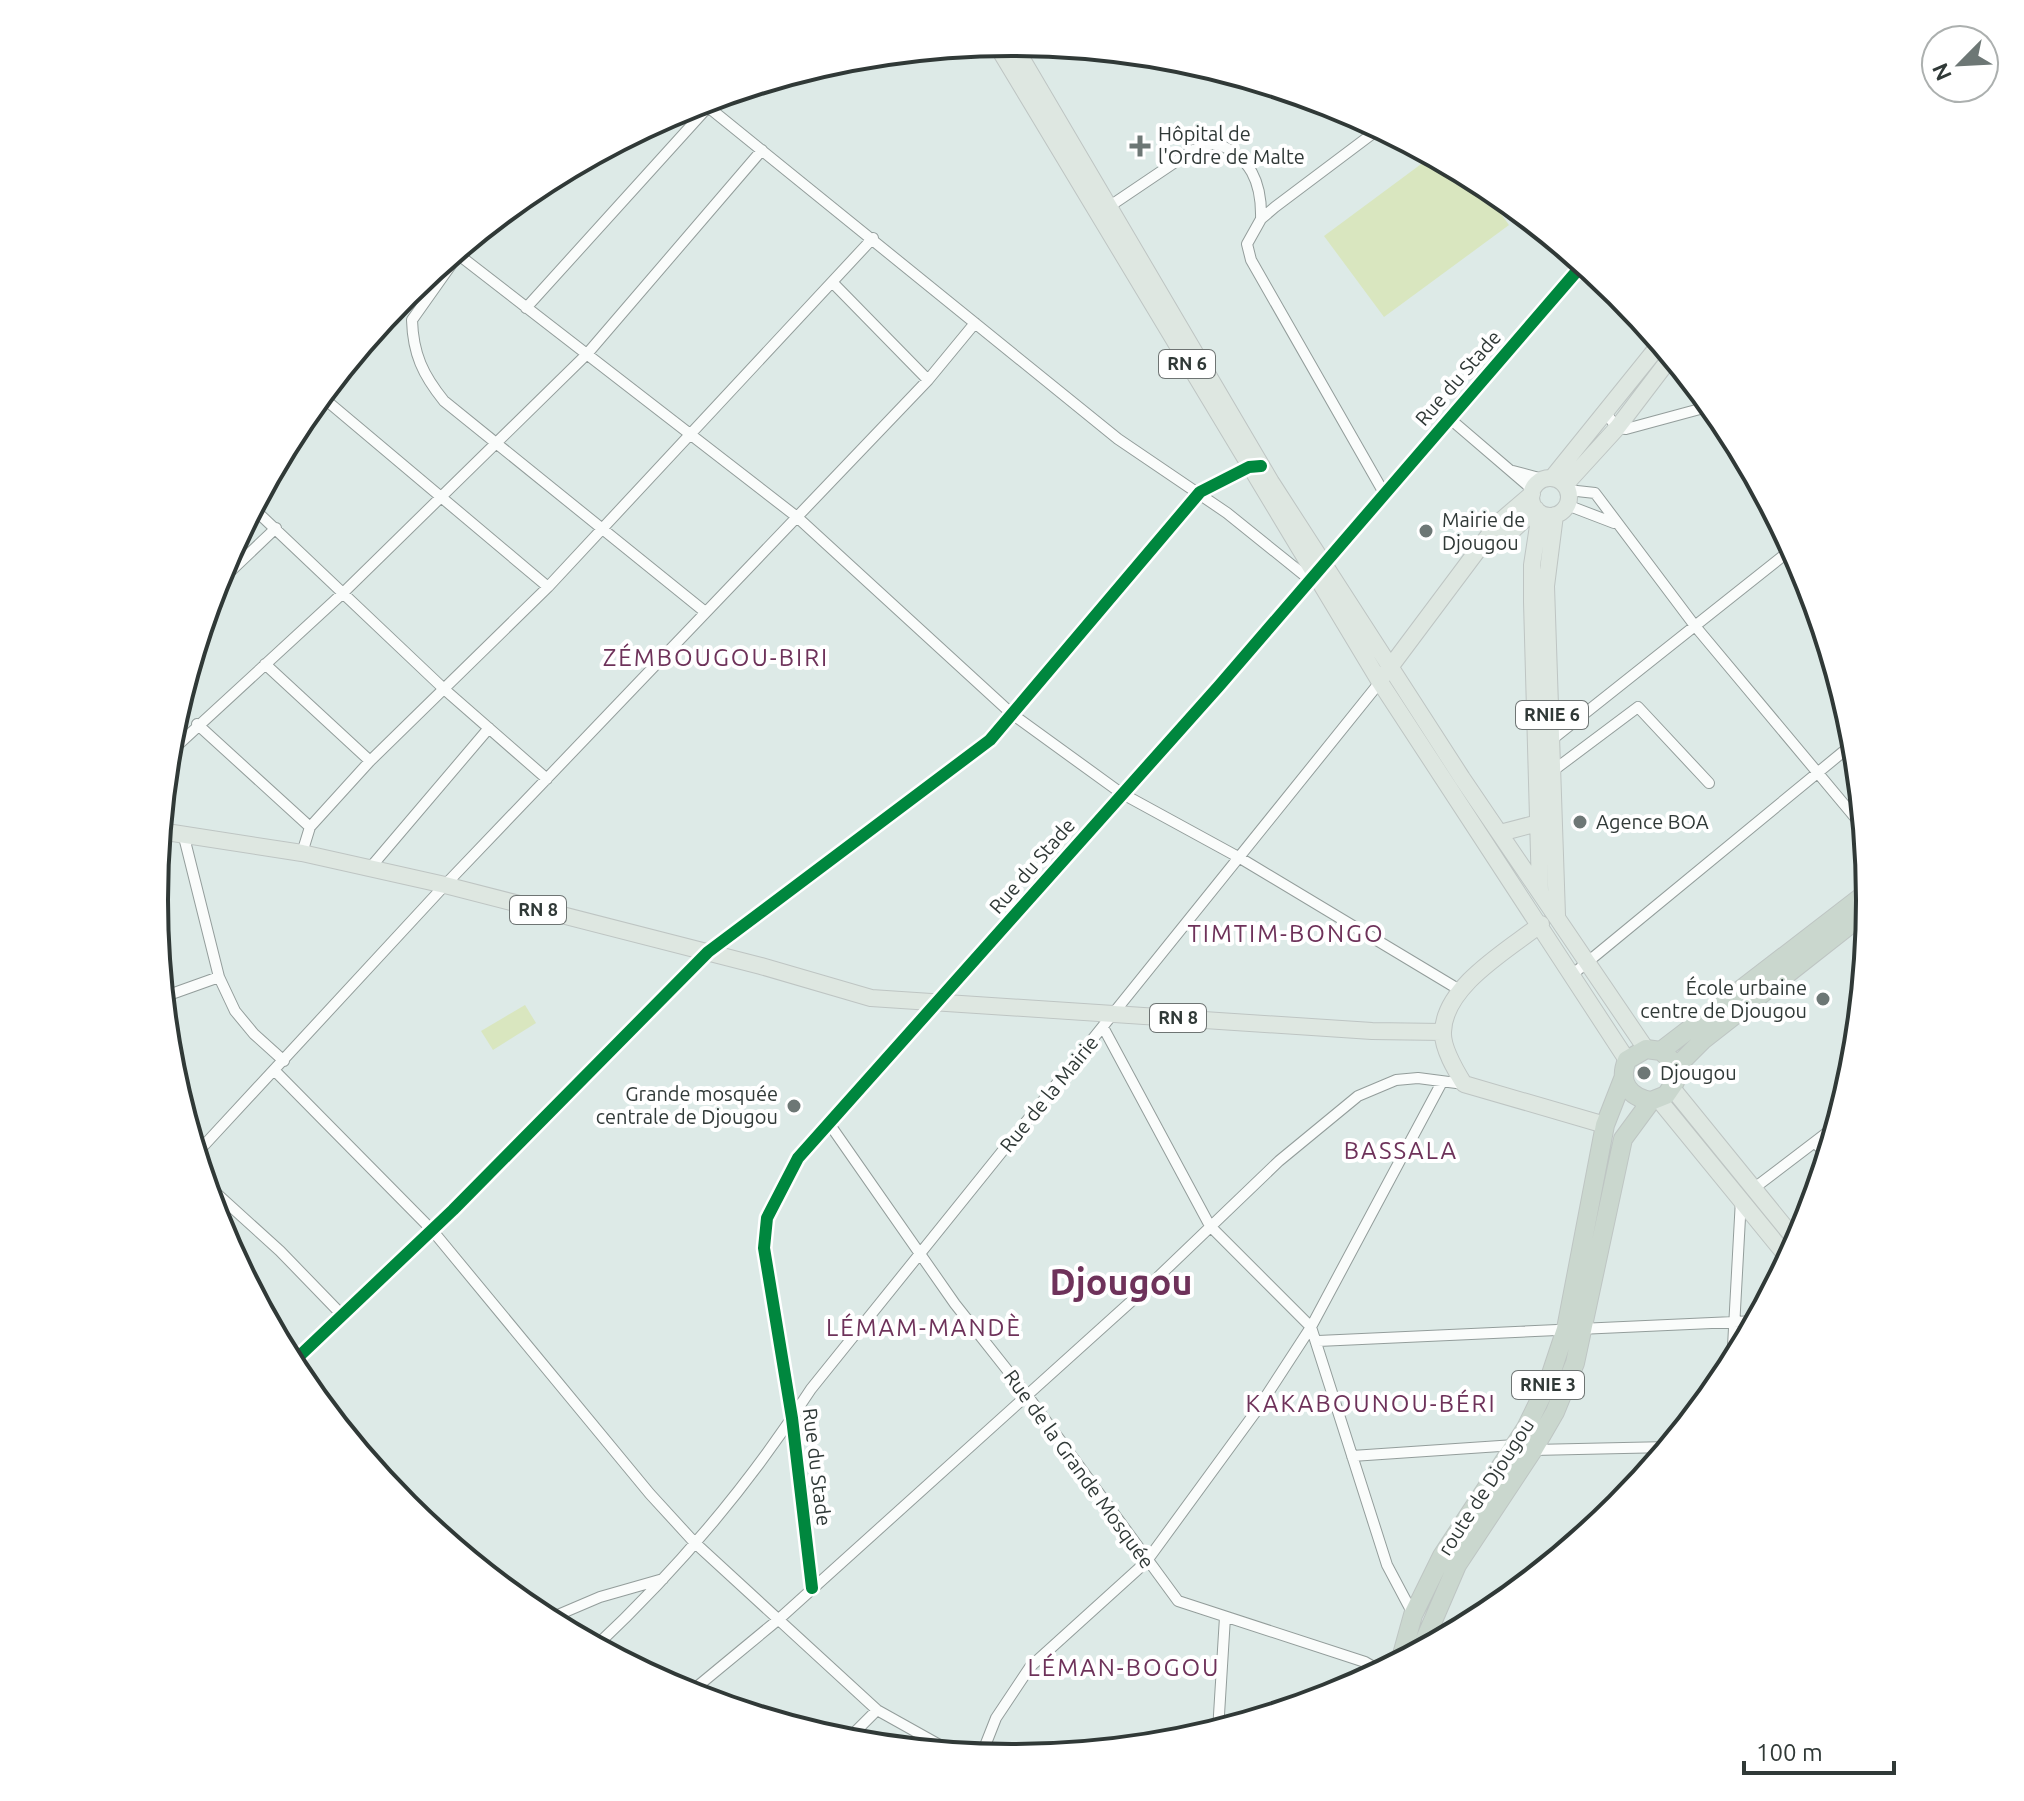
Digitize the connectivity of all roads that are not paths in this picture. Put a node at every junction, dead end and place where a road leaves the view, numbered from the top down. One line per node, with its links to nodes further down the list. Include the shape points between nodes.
1 (1004, 56): 27 (main road, RN 6)
2 (1021, 56): 7 (main road, RN 6)
3 (714, 111): 6 (street)
4 (692, 119): 14 (street)
5 (1370, 136): 8 (street)
6 (762, 150): 9 (street); 17 (street)
7 (1110, 206): 8 (street, via 1193,150 1215,143 1242,158 1253,172); 27 (main road, RN 6)
8 (1261, 219): 29 (street, via 1247,244 1251,260)
9 (873, 238): 13 (street); 15 (street)
10 (463, 259): 14 (street)
11 (1576, 272): 23 (street, Rue du Stade)
12 (437, 283): 26 (street, via 412,320 421,371 444,401)
13 (833, 283): 19 (street); 25 (street)
14 (526, 308): 17 (street)
15 (975, 323): 19 (street); 28 (street, via 1118,439)
16 (1654, 352): 22 (main road)
17 (587, 354): 25 (street); 26 (street)
18 (1665, 365): 24 (main road)
19 (928, 380): 33 (street)
20 (330, 403): 30 (street)
21 (1699, 410): 24 (street, via 1636,428)
22 (1606, 413): 24 (street); 31 (main road)
23 (1449, 418): 29 (street, Rue du Stade); 31 (street)
24 (1617, 428): 31 (main road)
25 (690, 433): 33 (street); 36 (street)
26 (495, 443): 30 (street); 36 (street)
27 (1255, 466): 28 (street); 39 (main road, RN 6)
28 (1200, 492): 39 (street); 47 (street)
29 (1384, 493): 39 (street, Rue du Stade)
30 (441, 496): 40 (street); 41 (street)
31 (1549, 496): 34 (street); 34 (street, via 1595,493); 45 (main road, Rue de la Mairie, via 1514,529 1493,534); 51 (main road, RNIE 6, via 1546,572); 52 (main road, RNIE 6, via 1532,565)
32 (261, 515): 35 (street)
33 (797, 517): 42 (street); 47 (street)
34 (1616, 524): 43 (street)
35 (276, 528): 38 (street); 41 (street)
36 (602, 530): 40 (street); 42 (street)
37 (1783, 556): 43 (street)
38 (238, 564)
39 (1315, 572): 45 (main road, RN 6); 59 (street, Rue du Stade)
40 (548, 587): 46 (street)
41 (343, 593): 44 (street); 46 (street)
42 (704, 611): 57 (street)
43 (1695, 626): 51 (street); 56 (street)
44 (265, 664): 48 (street); 54 (street)
45 (1384, 675): 65 (main road, RN 6); 67 (street, Rue de la Mairie); 74 (main road, RN 6)
46 (444, 689): 49 (street); 54 (street)
47 (1012, 714): 59 (street); 75 (street, via 990,740)
48 (197, 724): 50 (street); 62 (street)
49 (489, 728): 57 (street); 68 (street)
50 (184, 738)
51 (1553, 740): 52 (street); 55 (main road, RNIE 6)
52 (1534, 748): 61 (main road, RNIE 6)
53 (1843, 752): 56 (street)
54 (370, 761): 62 (street)
55 (1554, 770): 58 (street, via 1638,707); 72 (main road, RNIE 6)
56 (1818, 773): 60 (street); 76 (street)
57 (547, 779): 69 (street)
58 (1709, 783)
59 (1121, 793): 67 (street); 80 (street, Rue du Stade)
60 (1852, 813)
61 (1538, 823): 65 (main road); 70 (main road, RNIE 6)
62 (310, 827): 66 (street)
63 (170, 832): 64 (main road, RN 8)
64 (183, 833): 66 (main road, RN 8); 77 (street)
65 (1500, 833): 70 (main road, RN 6)
66 (302, 853): 68 (main road, RN 8)
67 (1240, 858): 78 (street); 81 (street, Rue de la Mairie)
68 (370, 868): 69 (main road, RN 8)
69 (445, 885): 75 (main road, RN 8); 84 (street)
70 (1540, 890): 72 (main road, RN 6); 74 (main road, RNIE 6)
71 (1856, 901): 83 (highway)
72 (1557, 916): 76 (main road)
73 (1856, 920): 85 (highway)
74 (1541, 924): 76 (main road); 78 (main road)
75 (708, 952): 80 (main road, RN 8, via 871,998); 100 (street)
76 (1580, 969): 83 (main road); 86 (main road)
77 (219, 977): 79 (street); 84 (street, via 235,1011)
78 (1458, 989): 82 (main road)
79 (173, 993)
80 (935, 1003): 81 (main road, RN 8); 91 (street, Rue du Stade)
81 (1108, 1020): 82 (main road, RN 8); 99 (street); 103 (street, Rue de la Mairie)
82 (1443, 1032): 89 (main road)
83 (1654, 1050): 85 (highway); 86 (highway)
84 (284, 1061): 87 (street)
85 (1675, 1068): 90 (highway, RNIE 3)
86 (1625, 1070): 90 (highway, via 1628,1091 1638,1099); 92 (highway, route de Djougou / RNIE 3)
87 (275, 1071): 95 (street); 100 (street)
88 (1442, 1082): 89 (street); 99 (street, via 1396,1080 1358,1096); 107 (street)
89 (1464, 1084): 92 (main road)
90 (1661, 1096): 97 (main road); 108 (highway, RNIE 3, via 1623,1139)
91 (828, 1122): 103 (street, Rue de la Grande Mosquée); 113 (street, Rue du Stade, via 798,1158 767,1218 769,1291)
92 (1605, 1125): 108 (highway, route de Djougou / RNIE 3)
93 (1823, 1137): 94 (street)
94 (1815, 1143): 96 (street); 97 (street)
95 (204, 1146)
96 (1820, 1147)
97 (1747, 1194): 101 (main road); 102 (main road); 105 (street)
98 (222, 1199): 104 (street)
99 (1210, 1226): 107 (street); 112 (street)
100 (432, 1230): 104 (street); 117 (street)
101 (1788, 1233)
102 (1781, 1247)
103 (920, 1253): 112 (street, Rue de la Grande Mosquée); 113 (street, Rue de la Mairie)
104 (343, 1316): 111 (street)
105 (1734, 1322): 106 (street); 108 (street); 109 (street)
106 (1744, 1322)
107 (1311, 1327): 110 (street); 118 (street)
108 (1575, 1328): 110 (street); 114 (highway, route de Djougou / RNIE 3)
109 (1733, 1339)
110 (1318, 1341): 116 (street)
111 (301, 1355)
112 (1027, 1395): 118 (street, Rue de la Grande Mosquée); 120 (street)
113 (792, 1418): 117 (street, Rue de la Mairie); 120 (street, Rue du Stade)
114 (1524, 1447): 115 (street); 116 (street); 122 (highway, route de Djougou / RNIE 3, via 1442,1556); 125 (highway, RNIE 3, via 1466,1548)
115 (1655, 1447)
116 (1352, 1456): 122 (street, via 1387,1565)
117 (694, 1542): 119 (street, Rue de la Mairie); 124 (street)
118 (1146, 1562): 123 (street, Rue de la Grande Mosquée, via 1178,1601); 135 (street, via 1030,1667 996,1718)
119 (665, 1579): 121 (street); 127 (street, Rue de la Mairie)
120 (812, 1588): 124 (street)
121 (561, 1614)
122 (1413, 1615): 125 (street); 128 (highway, route de Djougou / RNIE 3)
123 (1225, 1617): 129 (street, Rue de la Grande Mosquée); 132 (street)
124 (779, 1619): 130 (street); 131 (street)
125 (1429, 1627): 126 (highway, RNIE 3)
126 (1425, 1637)
127 (603, 1639)
128 (1404, 1648)
129 (1370, 1665)
130 (699, 1685)
131 (877, 1710): 133 (street); 134 (street)
132 (1219, 1719)
133 (856, 1731)
134 (932, 1741)
135 (986, 1744)

